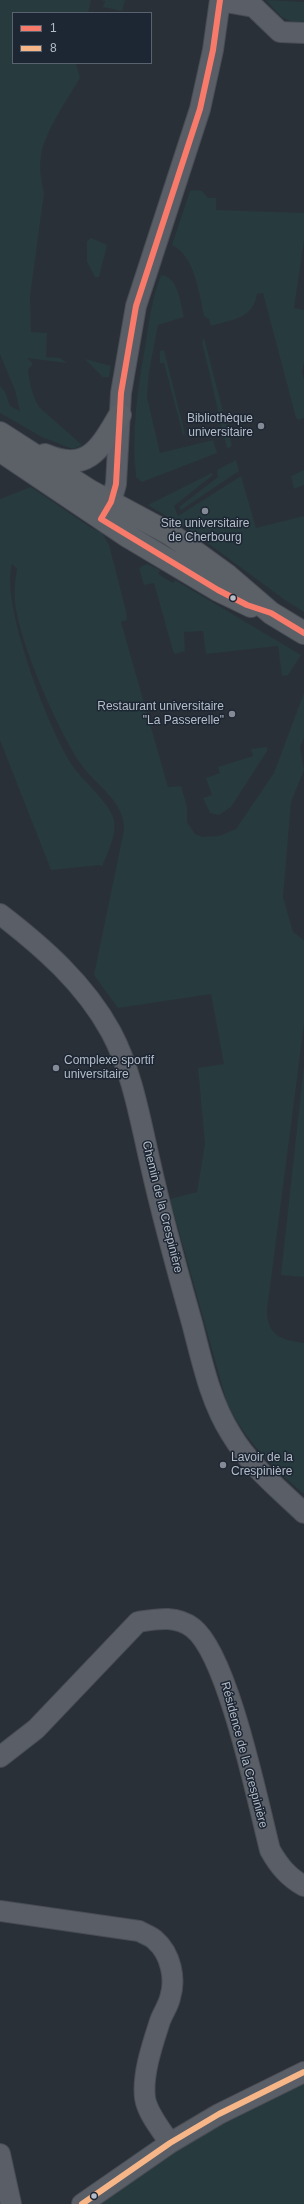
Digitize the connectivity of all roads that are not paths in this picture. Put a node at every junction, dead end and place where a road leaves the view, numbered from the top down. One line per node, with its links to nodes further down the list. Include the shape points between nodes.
1 (220, 1): 2 (street, via 254,7 280,32); 3 (street, via 213,50 190,146 136,306 125,367)
2 (304, 33)
3 (120, 415): 4 (main road, via 102,445 95,452 76,461 54,459); 5 (street, via 117,477)
4 (3, 441): 5 (main road)
5 (106, 511): 6 (main road, via 218,590 271,613)
6 (304, 633)
7 (0, 914): 8 (street, Chemin de la Crespinière, via 35,941 63,968 105,1022 116,1043 138,1109 173,1258 219,1412 230,1433 251,1462)
8 (304, 1513)
9 (0, 1757): 10 (street, Résidence de la Crespinière, via 36,1729 138,1622 160,1618 177,1620 193,1628 204,1640 222,1676 240,1733 270,1850 292,1880)
10 (304, 1886)
11 (0, 1911): 13 (street, via 139,1931 154,1939 165,1951 173,1982 170,1999 152,2045 145,2099)
12 (304, 2072): 13 (street, via 219,2114)
13 (170, 2143): 16 (street)
14 (0, 2154): 15 (street)
15 (11, 2204)
16 (82, 2204)

